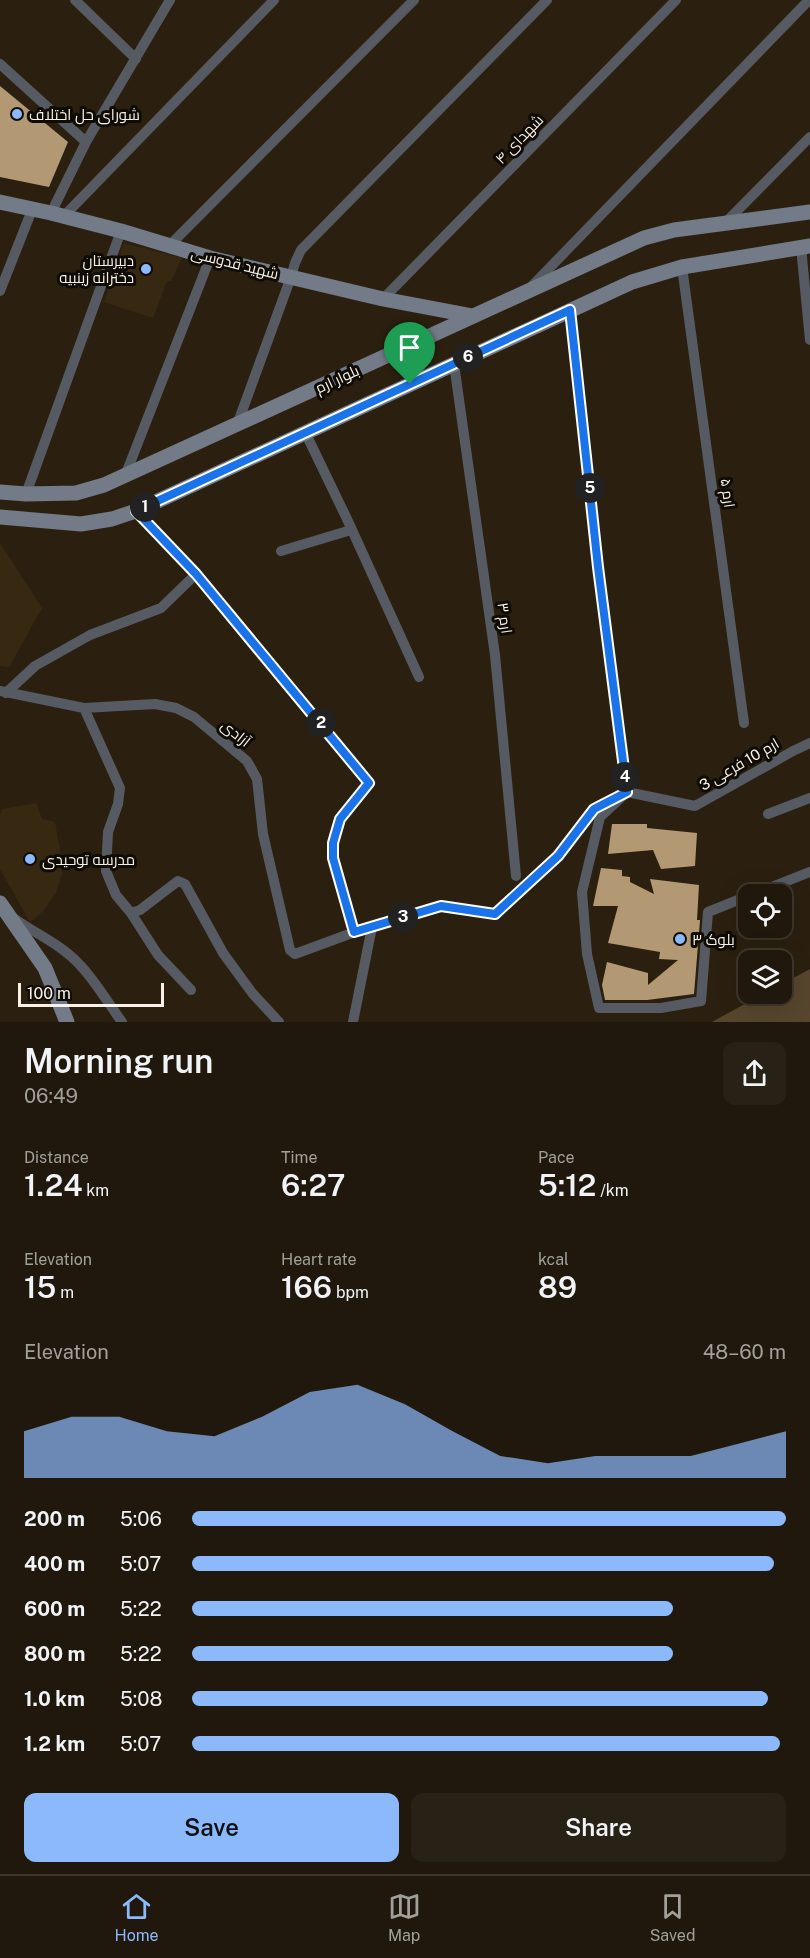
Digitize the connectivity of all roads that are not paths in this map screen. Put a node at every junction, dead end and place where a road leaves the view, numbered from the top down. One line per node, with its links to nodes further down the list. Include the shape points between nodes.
1 (75, 0): 8 (street)
2 (170, 0): 8 (street)
3 (274, 0): 15 (street)
4 (414, 0): 18 (street)
5 (547, 0): 22 (street, via 301,250)
6 (676, 0): 25 (street, شهدای ۴)
7 (809, 0): 24 (street)
8 (136, 59): 11 (street)
9 (0, 64): 11 (street)
10 (810, 137): 16 (street)
11 (86, 142): 15 (street)
12 (0, 202): 13 (main road, شهید قدوسی)
13 (32, 210): 15 (main road, شهید قدوسی); 23 (street)
14 (810, 212): 16 (main road, بلوار ارم)
15 (57, 215): 17 (main road, شهید قدوسی)
16 (726, 222): 24 (main road, بلوار ارم, via 644,238)
17 (121, 231): 18 (main road, شهید قدوسی); 34 (street)
18 (170, 246): 20 (main road, شهید قدوسی)
19 (805, 247): 21 (main road); 28 (street)
20 (210, 258): 22 (main road, شهید قدوسی); 32 (street)
21 (682, 267): 26 (main road, via 632,282); 43 (street, ارم ۵)
22 (291, 277): 25 (main road, شهید قدوسی); 30 (street)
23 (0, 291)
24 (527, 291): 27 (main road, بلوار ارم)
25 (383, 299): 27 (main road, شهید قدوسی)
26 (570, 310): 29 (main road); 45 (street)
27 (473, 316): 30 (main road, بلوار ارم)
28 (810, 340)
29 (454, 364): 31 (main road); 49 (street, ارم ۳, via 495,655)
30 (237, 425): 32 (main road, بلوار ارم)
31 (306, 434): 35 (main road); 37 (street)
32 (125, 477): 34 (main road, بلوار ارم, via 76,492)
33 (0, 492): 34 (main road, بلوار ارم)
34 (26, 494)
35 (136, 511): 36 (main road, via 81,524); 39 (street)
36 (0, 517)
37 (351, 530): 38 (street); 40 (street)
38 (281, 551)
39 (196, 574): 41 (street, via 161,608 90,634 35,666); 55 (street, via 369,783 340,819 333,843 333,858)
40 (419, 677)
41 (3, 692): 42 (street, آزادی)
42 (84, 708): 53 (street, via 120,788 108,832 106,871 116,895); 55 (street, آزادی, via 155,704 194,717 247,761 257,779 263,834 290,950 296,954)
43 (744, 723)
44 (810, 744): 45 (street, ارم 10 فرعی 3, via 695,807)
45 (627, 792): 51 (street, via 600,817 582,892 587,954 599,1008 661,1008 701,1001 708,912); 54 (street, via 594,809 558,856 495,914 441,906)
46 (810, 798): 47 (street)
47 (768, 814)
48 (810, 872): 50 (street)
49 (516, 876)
50 (779, 884)
51 (738, 900)
52 (4, 908): 57 (main road, via 45,968); 58 (street, via 80,964)
53 (131, 913): 56 (street, via 158,955); 59 (street, via 178,881 185,884 223,953)
54 (372, 927): 55 (street); 60 (street)
55 (354, 932)
56 (191, 990)
57 (67, 1022)
58 (122, 1022)
59 (279, 1022)
60 (352, 1022)

